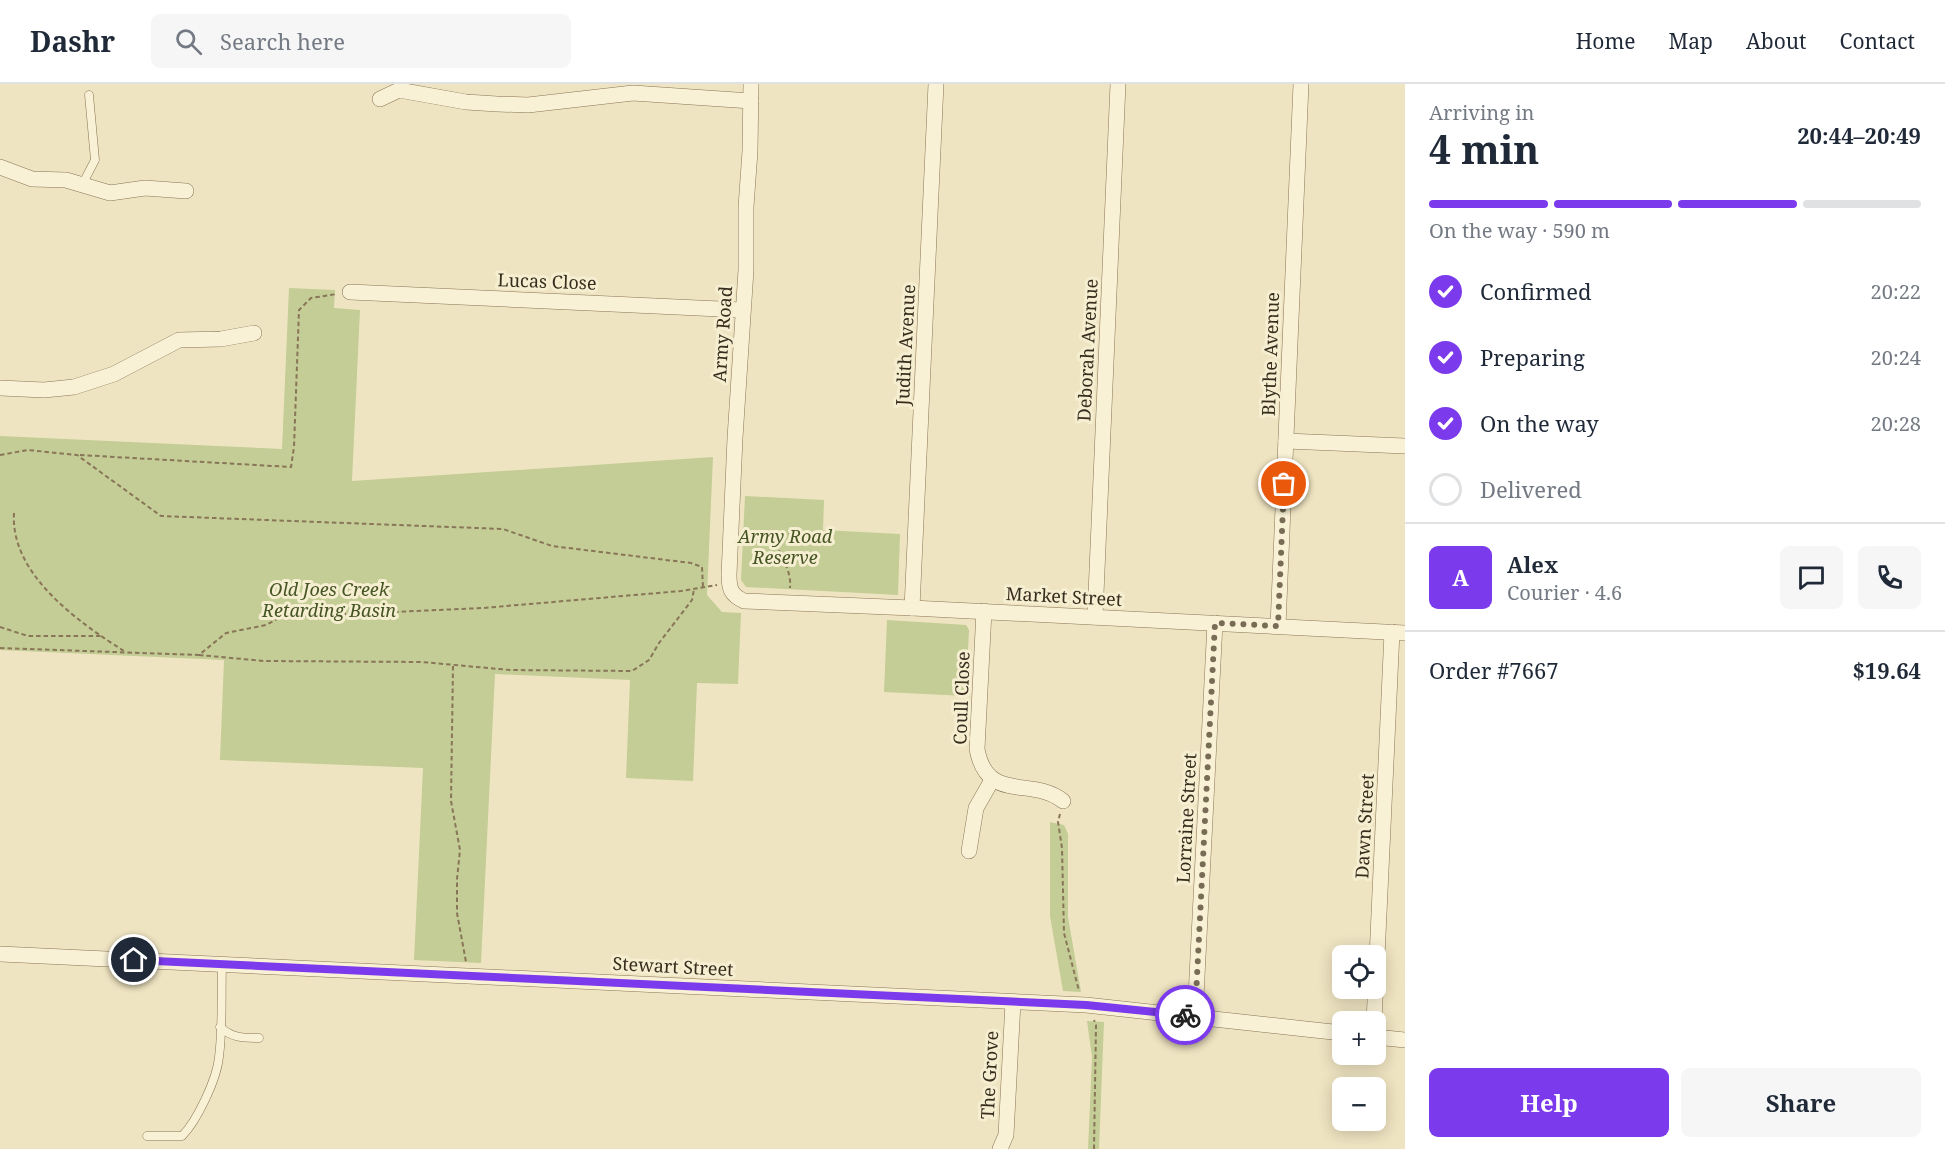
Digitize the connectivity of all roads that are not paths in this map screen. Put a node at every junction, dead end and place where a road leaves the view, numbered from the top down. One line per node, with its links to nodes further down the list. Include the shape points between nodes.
1 (750, 84): 7 (street, Army Road)
2 (936, 84): 18 (street, Judith Avenue)
3 (1118, 84): 20 (street, Deborah Avenue)
4 (1301, 84): 15 (street, Blythe Avenue)
5 (88, 95): 9 (lane, via 95,160)
6 (380, 99): 7 (street, via 399,90 466,102 528,105 633,93)
7 (751, 101): 12 (street, Army Road)
8 (0, 167): 9 (street, via 32,178)
9 (82, 185): 10 (street, via 110,193 145,188)
10 (186, 191)
11 (350, 292): 12 (street, Lucas Close)
12 (742, 310): 17 (street, Army Road)
13 (254, 333): 14 (street, via 179,340 114,374 74,387)
14 (0, 388)
15 (1286, 441): 16 (street); 22 (street, Blythe Avenue)
16 (1405, 446)
17 (729, 587): 18 (street, Market Street, via 734,597 744,601)
18 (912, 608): 19 (street, Market Street)
19 (984, 611): 20 (street, Market Street); 24 (street, Coull Close, via 977,749)
20 (1095, 617): 21 (street, Market Street)
21 (1215, 623): 22 (street, Market Street); 31 (street, Lorraine Street)
22 (1278, 626): 23 (street, Market Street)
23 (1399, 633): 30 (street, Dawn Street)
24 (992, 780): 25 (street, via 1018,789 1053,793); 26 (street, via 976,808)
25 (1063, 801)
26 (969, 851)
27 (0, 954): 28 (street, Stewart Street)
28 (222, 964): 29 (street, Stewart Street); 32 (lane)
29 (1012, 1002): 31 (street, Stewart Street); 38 (street, The Grove, via 1006,1135)
30 (1375, 1011)
31 (1195, 1016): 33 (street, Stewart Street)
32 (220, 1027): 34 (lane, via 239,1038); 37 (lane, via 219,1059 191,1126 182,1136)
33 (1332, 1032)
34 (259, 1038)
35 (1386, 1038): 36 (street)
36 (1405, 1040)
37 (147, 1136)
38 (1000, 1149)

